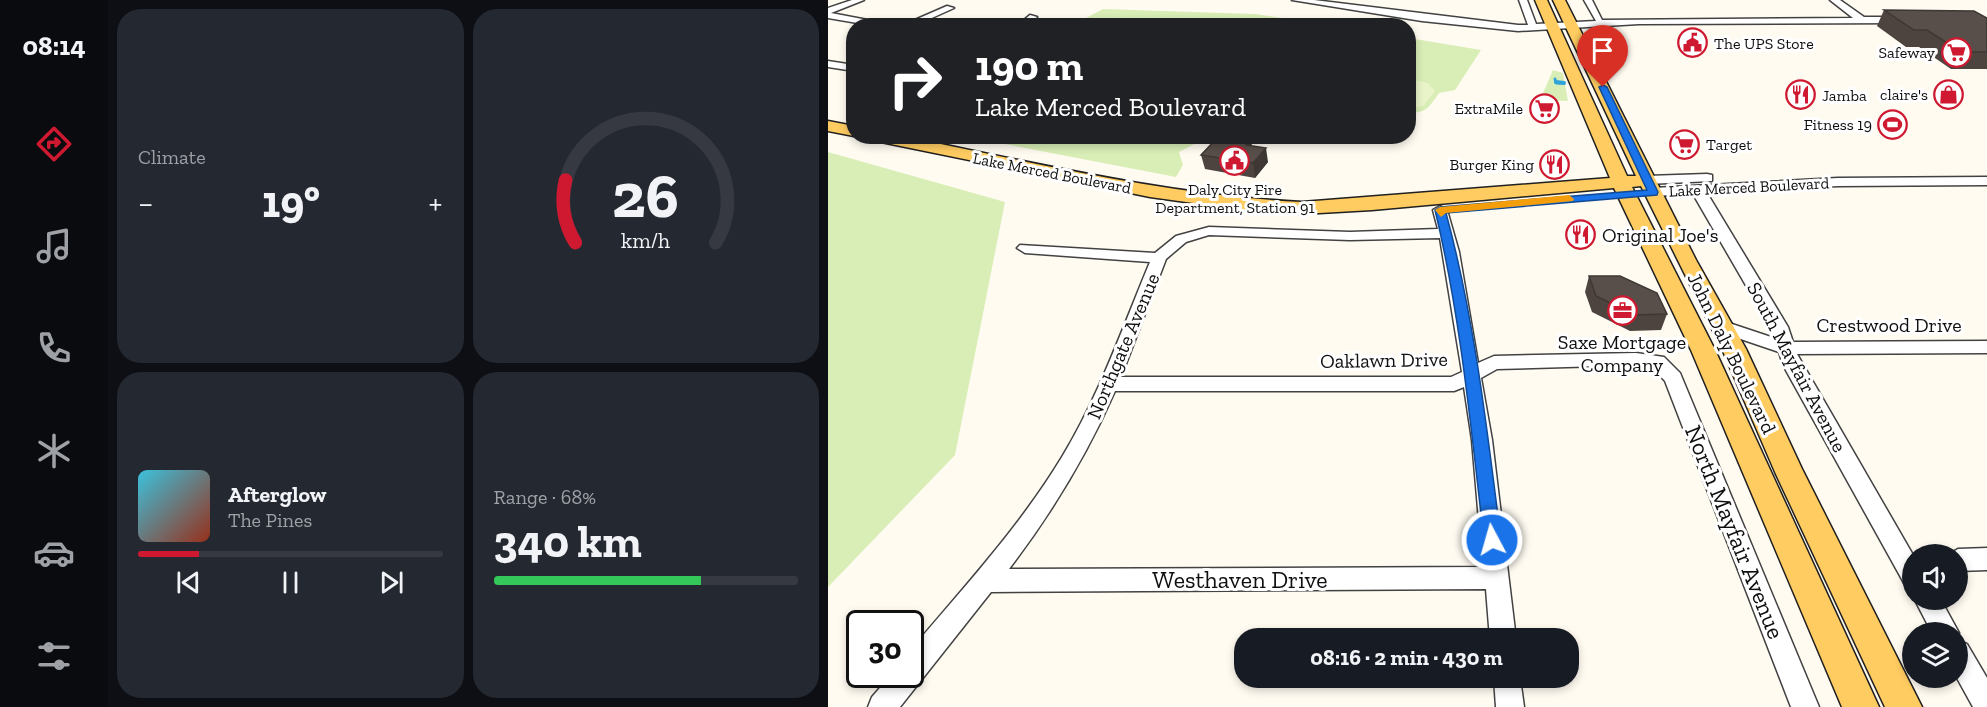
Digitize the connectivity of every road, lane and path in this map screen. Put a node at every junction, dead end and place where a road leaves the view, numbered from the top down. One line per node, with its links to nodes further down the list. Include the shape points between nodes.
1 (860, 0): 9 (street)
2 (1296, 0): 18 (street, via 1460,23)
3 (1523, 0): 18 (street)
4 (1541, 0): 17 (main road, John Daly Boulevard)
5 (1559, 0): 15 (main road, John Daly Boulevard)
6 (1588, 0): 12 (street)
7 (1834, 0): 13 (street)
8 (950, 8): 11 (street)
9 (828, 13): 10 (street)
10 (854, 18)
11 (925, 18)
12 (1599, 19): 15 (street); 16 (street)
13 (1862, 20): 14 (street); 16 (street)
14 (1916, 20)
15 (1570, 21): 16 (street); 17 (street); 28 (main road, John Daly Boulevard)
16 (1639, 21)
17 (1552, 24): 18 (street); 21 (main road, John Daly Boulevard)
18 (1533, 27)
19 (828, 64): 20 (street)
20 (846, 67)
21 (1587, 105): 27 (main road, via 1583,118 1602,165 1592,178); 28 (main road, John Daly Boulevard)
22 (828, 126): 23 (main road)
23 (846, 129)
24 (915, 144): 32 (main road, Lake Merced Boulevard, via 1150,192 1225,203)
25 (1987, 181): 26 (street, Lake Merced Boulevard)
26 (1838, 182): 28 (street, Lake Merced Boulevard, via 1802,178); 29 (street, Lake Merced Boulevard)
27 (1569, 186): 28 (main road, Lake Merced Boulevard); 30 (main road, Lake Merced Boulevard)
28 (1637, 187): 29 (street, Lake Merced Boulevard); 33 (main road, Lake Merced Boulevard); 37 (main road, John Daly Boulevard); 57 (main road, John Daly Boulevard, via 1697,338)
29 (1698, 190): 39 (street, South Mayfair Avenue, via 1779,327)
30 (1459, 196): 31 (main road, Lake Merced Boulevard); 33 (main road)
31 (1393, 203): 32 (main road, Lake Merced Boulevard); 33 (main road)
32 (1302, 208): 33 (main road, Lake Merced Boulevard, via 1368,214)
33 (1440, 210): 34 (street)
34 (1447, 233): 36 (street, Northgate Avenue, via 1350,236 1209,231 1177,241); 41 (street)
35 (1025, 248): 36 (street)
36 (1160, 258): 42 (street, Northgate Avenue)
37 (1723, 327): 39 (street, Crestwood Drive); 58 (main road, John Daly Boulevard)
38 (1987, 347): 39 (street, Crestwood Drive)
39 (1785, 348): 43 (street, South Mayfair Avenue)
40 (1658, 362): 41 (street, Oaklawn Drive, via 1636,359 1494,363); 56 (street, North Mayfair Avenue, via 1673,378)
41 (1472, 374): 42 (street, Oaklawn Drive, via 1454,384); 46 (street)
42 (1107, 384): 47 (street, Northgate Avenue, via 1048,498)
43 (1902, 551)
44 (1987, 559): 45 (street)
45 (1968, 560)
46 (1496, 578): 47 (street, Westhaven Drive); 48 (street)
47 (983, 581): 49 (street, Northgate Avenue)
48 (1502, 628)
49 (924, 654)
50 (1968, 671): 53 (street)
51 (897, 688): 54 (street, Northgate Avenue)
52 (1508, 688): 55 (street)
53 (1987, 705)
54 (882, 707)
55 (1510, 707)
56 (1805, 707)
57 (1861, 707)
58 (1904, 707)

